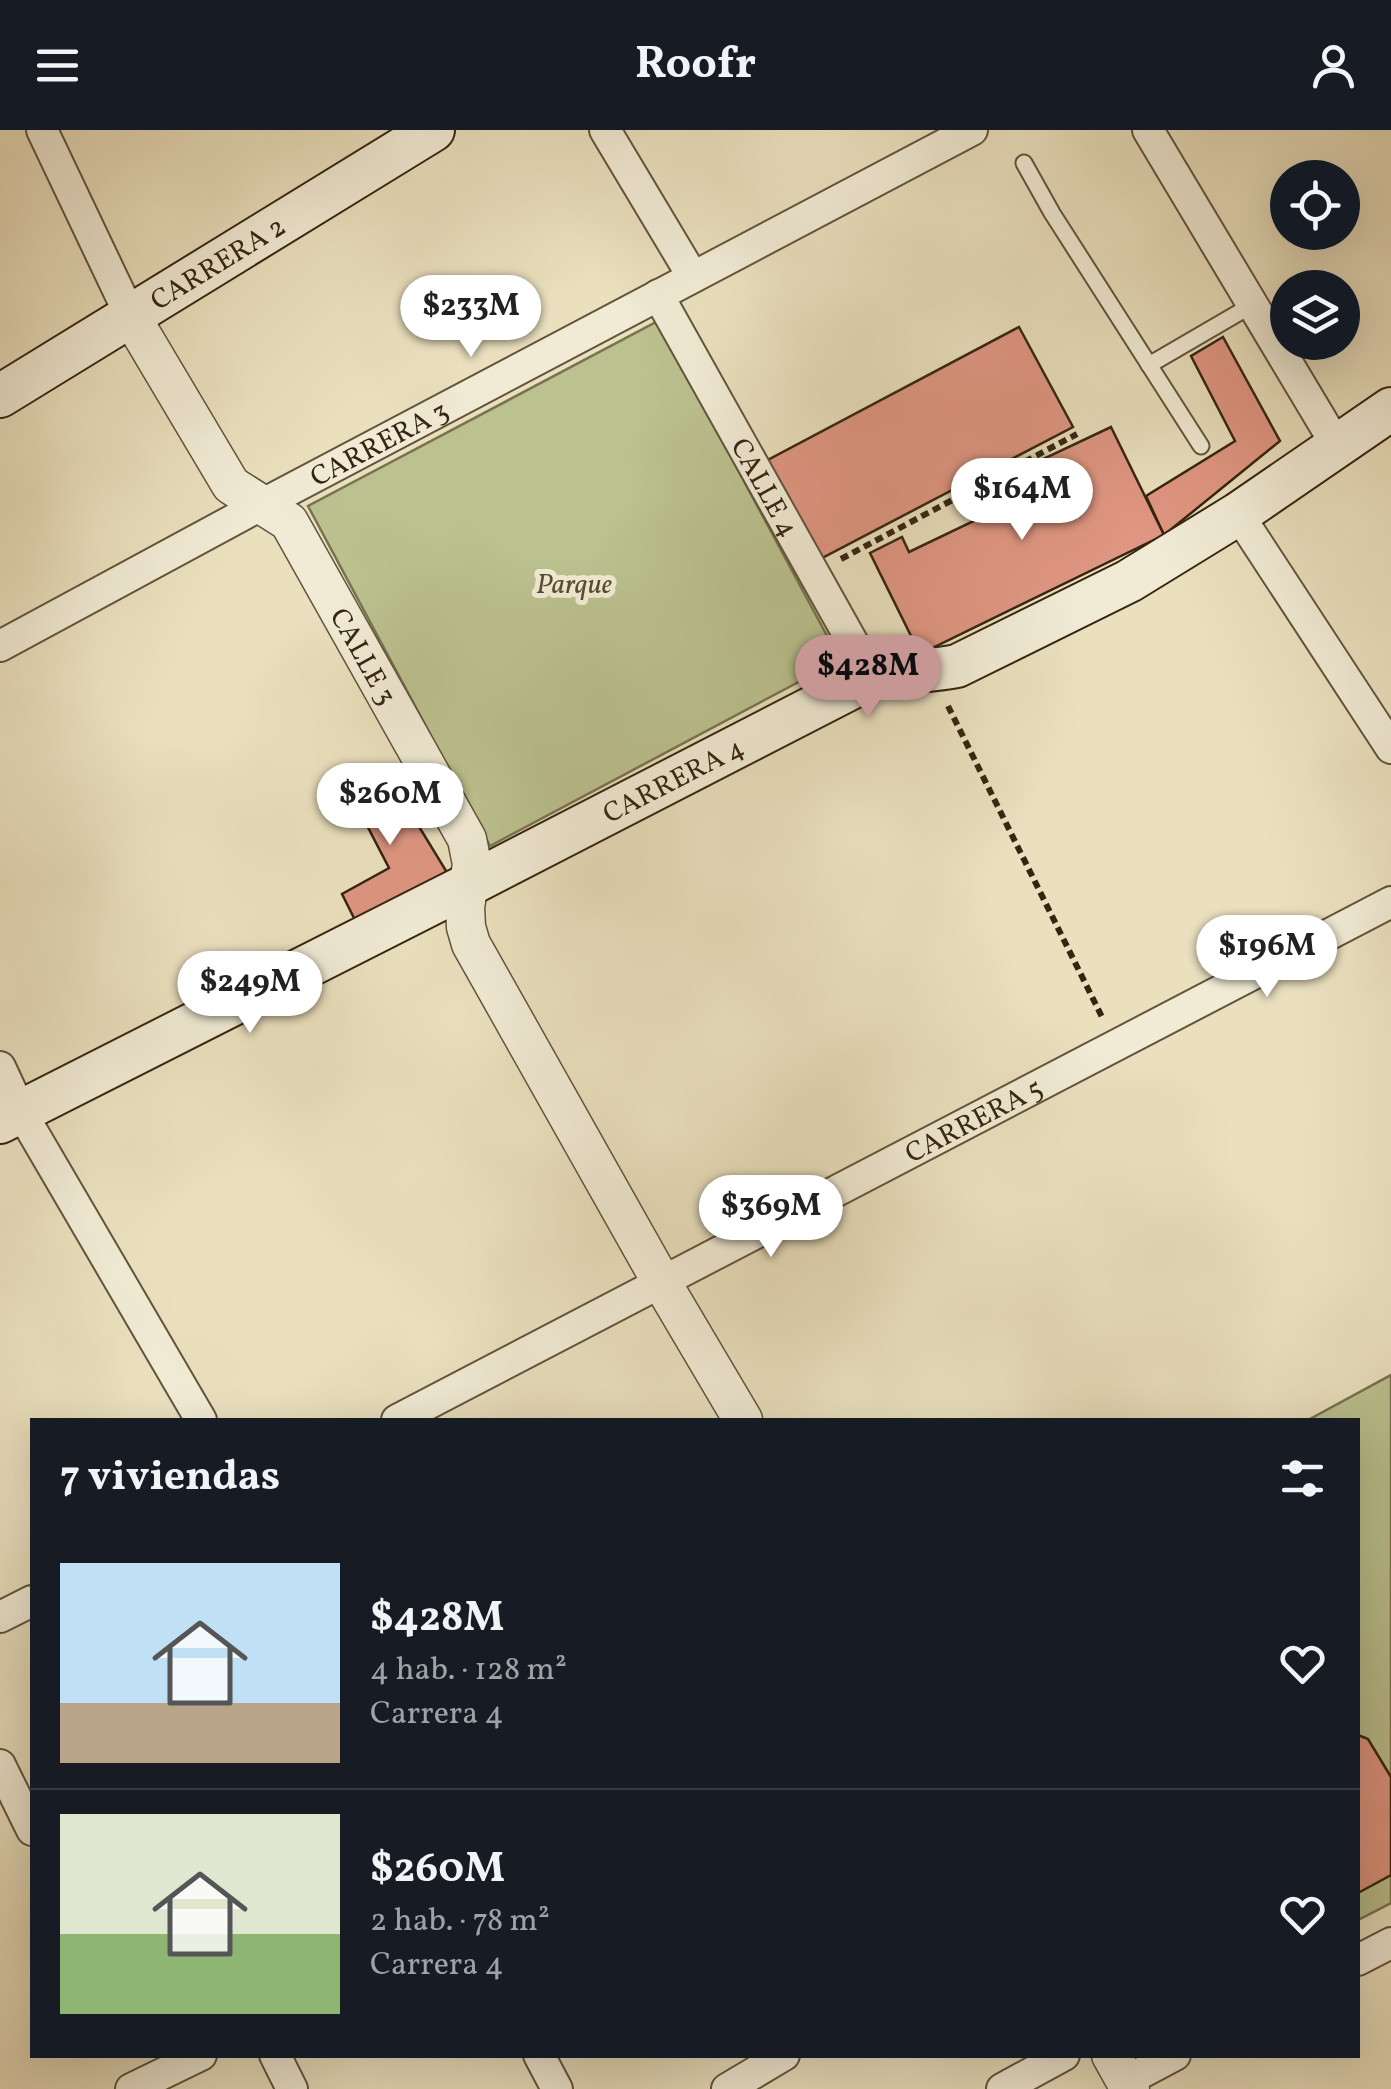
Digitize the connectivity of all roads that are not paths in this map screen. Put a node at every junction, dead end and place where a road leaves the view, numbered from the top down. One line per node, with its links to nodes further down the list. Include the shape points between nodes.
1 (42, 130): 10 (street, CALLE 3)
2 (432, 130): 10 (main road, CARRERA 2)
3 (605, 130): 7 (street)
4 (972, 130): 7 (street, CARRERA 3)
5 (1148, 130): 9 (street)
6 (1024, 163): 11 (lane)
7 (693, 277): 8 (street, CARRERA 3)
8 (658, 295): 16 (street, CARRERA 3); 19 (street, CALLE 4)
9 (1252, 304): 11 (lane); 15 (street)
10 (130, 315): 12 (main road, CARRERA 2); 16 (street, CALLE 3, via 231,486)
11 (1149, 365): 14 (lane)
12 (0, 396)
13 (1391, 410): 15 (main road, CARRERA 4)
14 (1201, 446)
15 (1337, 446): 17 (main road, CARRERA 4)
16 (261, 505): 18 (street, CARRERA 3); 21 (street, CALLE 3, via 289,522 467,839)
17 (1238, 514): 19 (main road, CARRERA 4, via 1130,581 957,666); 20 (street)
18 (0, 646)
19 (872, 677): 21 (main road, CARRERA 4)
20 (1391, 748)
21 (468, 886): 24 (main road, CARRERA 4); 25 (street, CALLE 3, via 472,944)
22 (1391, 902): 25 (street, CARRERA 5)
23 (0, 1067): 24 (street)
24 (10, 1117): 26 (street)
25 (662, 1283): 27 (street, CARRERA 5); 28 (street, CALLE 3)
26 (201, 1418)
27 (401, 1418)
28 (742, 1418)
29 (30, 1603): 30 (street)
30 (0, 1617)
31 (0, 1765): 32 (street)
32 (30, 1826)
33 (1391, 1943): 34 (street)
34 (1360, 1959)
35 (192, 2058): 41 (street)
36 (276, 2058): 43 (street)
37 (541, 2058): 44 (street)
38 (779, 2058): 45 (street)
39 (1059, 2058): 46 (street)
40 (1167, 2058): 42 (street)
41 (145, 2074)
42 (1122, 2075)
43 (292, 2089)
44 (558, 2089)
45 (727, 2089)
46 (1002, 2089)

